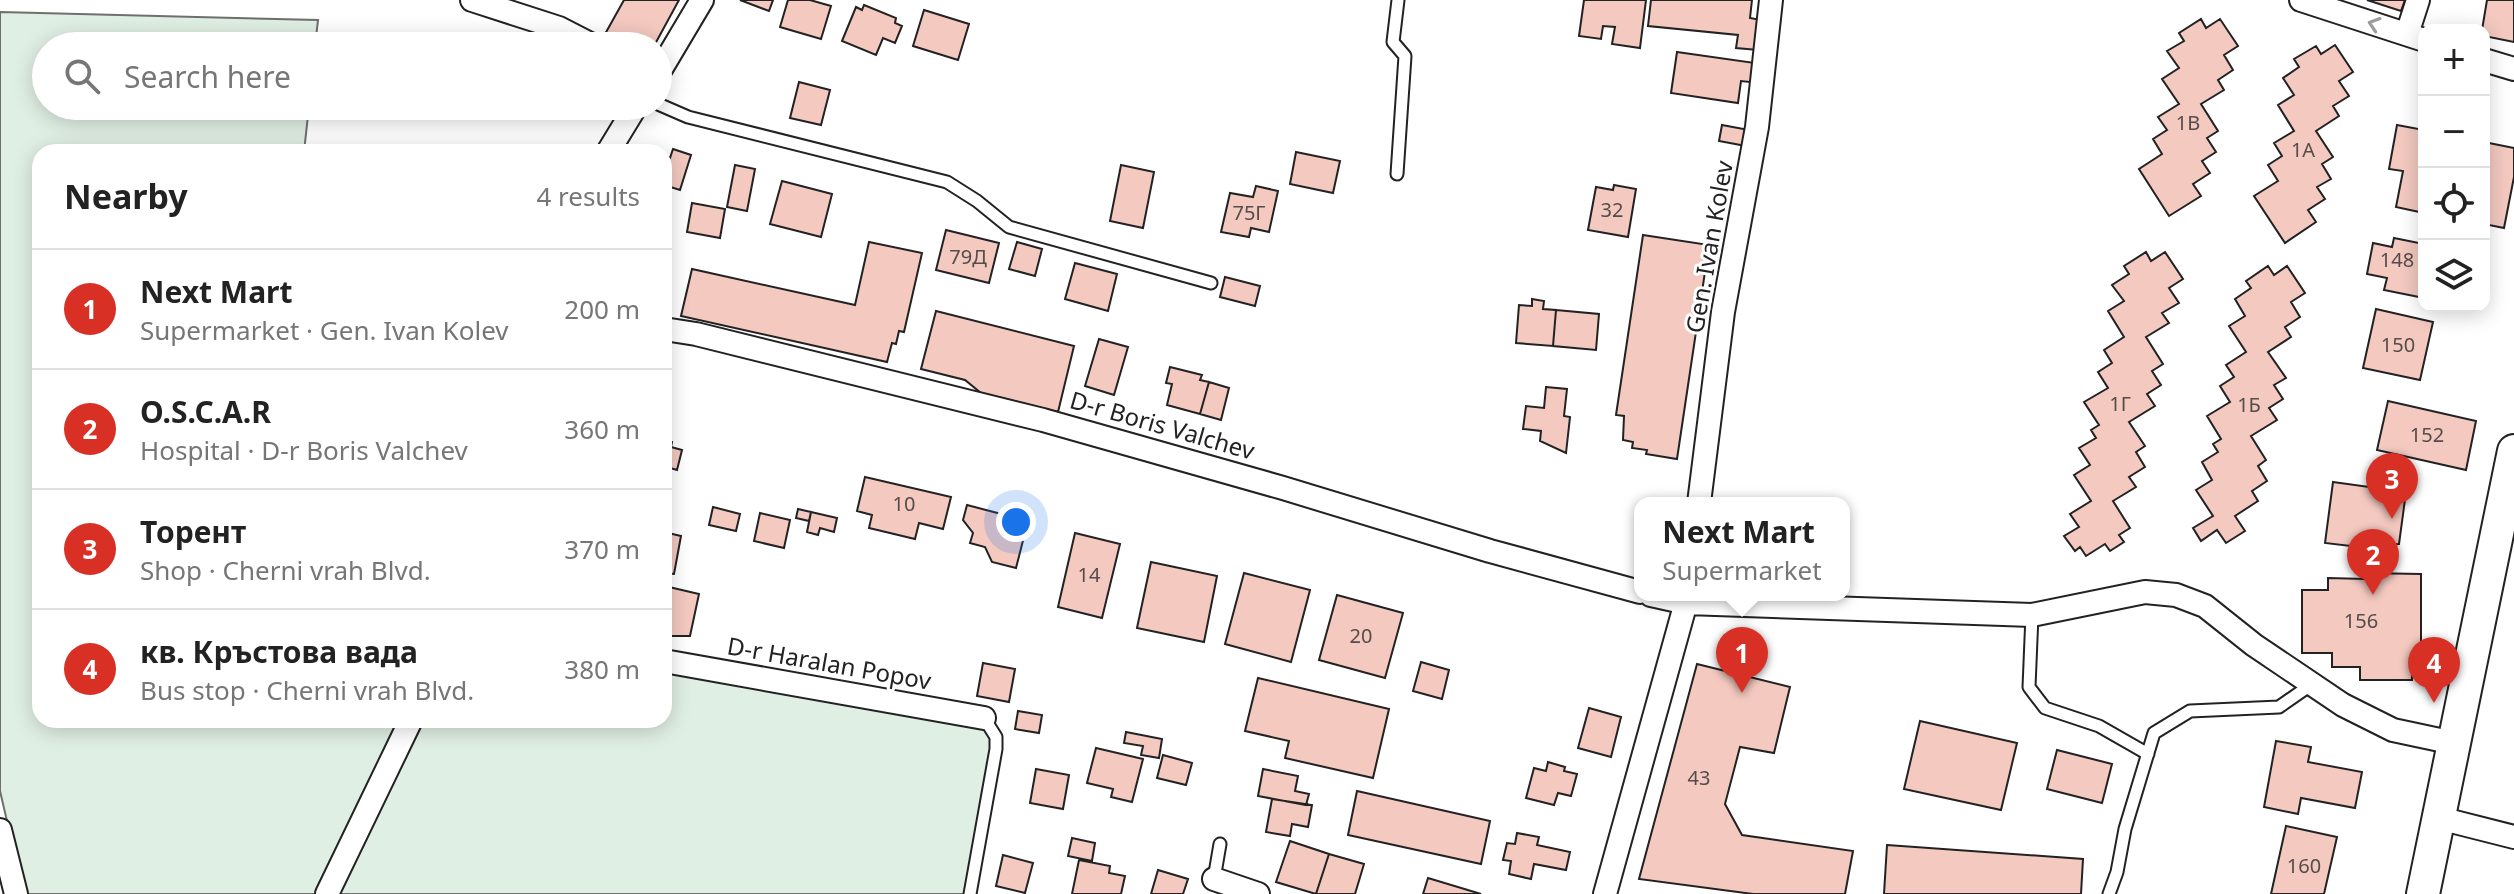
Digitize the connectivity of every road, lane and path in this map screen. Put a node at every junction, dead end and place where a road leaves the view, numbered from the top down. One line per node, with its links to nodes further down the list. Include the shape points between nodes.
1 (472, 0): 7 (street)
2 (702, 0): 9 (street)
3 (1398, 0): 15 (lane, via 1393,42 1405,56)
4 (1771, 0): 19 (street, Gen. Ivan Kolev, via 1757,127 1723,312)
5 (2301, 0): 8 (street, one-way to 5)
6 (2418, 0): 8 (street)
7 (567, 32)
8 (2415, 37)
9 (672, 50)
10 (2490, 62): 11 (street)
11 (2514, 69)
12 (672, 110): 16 (lane, via 947,182 1009,227)
13 (627, 120): 14 (street)
14 (613, 144)
15 (1397, 174)
16 (1211, 283)
17 (672, 330): 20 (street, D-r Boris Valchev, via 1043,420)
18 (2514, 451): 28 (main road)
19 (1700, 497)
20 (1634, 590)
21 (1686, 601): 39 (street)
22 (1730, 601): 23 (street)
23 (2032, 615): 25 (street, via 2145,592 2176,595 2205,606); 29 (lane, via 2029,687 2045,708 2099,726)
24 (672, 662): 26 (street, D-r Haralan Popov)
25 (2312, 684): 28 (street, via 2393,730); 29 (lane, via 2279,707 2190,711 2154,733)
26 (984, 718): 37 (lane, via 996,737 996,749)
27 (407, 728): 36 (street)
28 (2454, 743): 30 (main road)
29 (2148, 754): 40 (lane)
30 (2439, 818): 32 (street); 41 (main road)
31 (0, 830): 35 (street)
32 (2514, 837)
33 (1220, 844): 34 (lane)
34 (1214, 879): 38 (street)
35 (16, 894)
36 (327, 894)
37 (970, 894)
38 (1258, 894)
39 (1605, 894)
40 (2109, 894)
41 (2423, 894)

